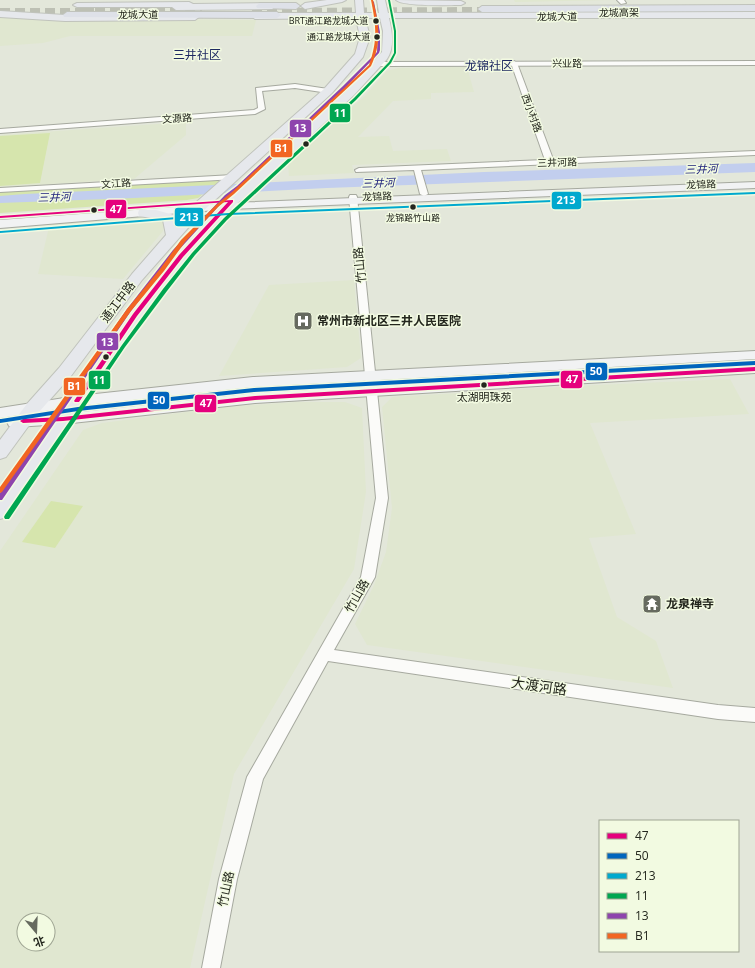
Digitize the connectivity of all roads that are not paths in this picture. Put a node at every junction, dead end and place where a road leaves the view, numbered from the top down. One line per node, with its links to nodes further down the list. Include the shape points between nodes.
1 (342, 0): 9 (main road)
2 (400, 0): 10 (main road)
3 (622, 1): 5 (main road, 龙城大道); 11 (main road, 龙城大道)
4 (381, 3): 10 (main road, 龙城大道); 12 (main road, 龙城大道); 18 (main road)
5 (513, 3): 10 (main road, 龙城大道); 11 (highway)
6 (138, 5): 9 (highway)
7 (0, 6): 8 (main road)
8 (20, 6)
9 (300, 6): 12 (main road, 龙城大道); 13 (main road, 龙城大道)
10 (474, 6): 11 (highway, 龙城高架); 14 (highway, 龙城高架)
11 (755, 6)
12 (360, 7): 17 (main road); 18 (main road, 龙城大道); 21 (main road)
13 (68, 9): 16 (highway)
14 (755, 13): 20 (highway)
15 (0, 14): 16 (main road, via 65,18)
16 (277, 16): 17 (main road)
17 (303, 16): 21 (main road, via 342,20 356,25)
18 (383, 16): 19 (main road, 龙城大道); 22 (main road)
19 (448, 16): 20 (main road, 龙城大道); 22 (main road, via 417,19 394,26)
20 (500, 16)
21 (364, 33): 26 (main road, via 360,55)
22 (388, 41): 24 (main road, via 386,52)
23 (755, 63): 25 (street, 兴业路)
24 (378, 64): 25 (street, 兴业路); 37 (main road, 通江中路)
25 (514, 64): 29 (street, 西小村路)
26 (328, 91): 27 (street, 文源路, via 295,86 258,89 262,109 255,112); 32 (main road)
27 (0, 131)
28 (755, 154): 29 (street, 三井河路)
29 (550, 162): 31 (street, 三井河路)
30 (359, 170): 31 (street, 三井河路)
31 (417, 170): 35 (street)
32 (230, 179): 34 (street, 文江路); 38 (main road, 通江中路)
33 (755, 183): 35 (main road, 龙锦路); 36 (main road, 龙锦路)
34 (0, 190)
35 (423, 190): 36 (main road, 龙锦路)
36 (353, 199): 37 (main road, 龙锦路); 45 (street, 竹山路)
37 (234, 200): 38 (main road, 龙锦路); 47 (main road, 通江中路, via 182,256 135,315)
38 (205, 202): 39 (main road, 龙锦路); 40 (main road, 龙锦路); 42 (main road, 通江中路)
39 (144, 213): 41 (main road, 龙锦路); 42 (main road, via 169,218)
40 (0, 217)
41 (0, 224)
42 (176, 232): 49 (main road, 通江中路, via 137,277 66,372)
43 (755, 355): 45 (main road)
44 (755, 369): 46 (main road)
45 (371, 375): 46 (street, 竹山路); 47 (main road, via 253,382)
46 (372, 391): 50 (main road, via 255,398); 54 (street, 竹山路, via 381,506 368,577)
47 (77, 401): 49 (main road); 50 (main road, 通江中路)
48 (0, 413): 49 (main road)
49 (28, 415): 50 (main road); 51 (main road); 52 (main road, 通江中路)
50 (63, 419): 53 (main road, 通江中路)
51 (0, 424)
52 (0, 453)
53 (0, 512)
54 (324, 654): 55 (street, 大渡河路, via 710,711); 56 (street, 竹山路, via 255,777 228,879)
55 (755, 715)
56 (211, 968)

